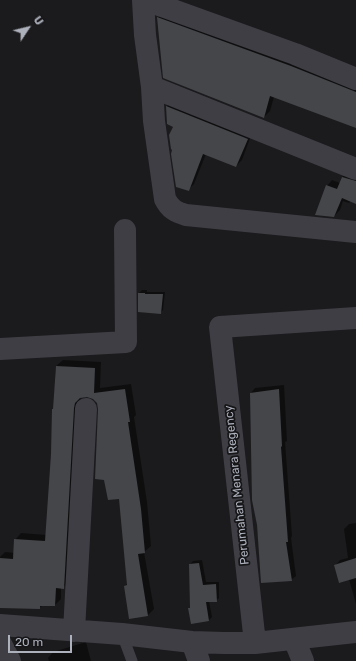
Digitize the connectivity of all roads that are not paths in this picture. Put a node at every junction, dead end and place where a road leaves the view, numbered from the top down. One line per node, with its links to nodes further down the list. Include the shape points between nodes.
1 (144, 0): 2 (street, via 295,54); 3 (street, via 145,35)
2 (356, 79)
3 (152, 88): 4 (street); 6 (street, via 165,198 173,210 186,214)
4 (356, 169)
5 (125, 230): 8 (street, via 126,342)
6 (356, 232)
7 (356, 318): 16 (street, Perumahan Menara Regency, via 220,327)
8 (0, 349)
9 (86, 409): 11 (street)
10 (0, 625): 11 (street)
11 (74, 631): 13 (street)
12 (356, 632): 14 (street)
13 (122, 634): 17 (street); 19 (lane)
14 (294, 639): 16 (street); 20 (street)
15 (0, 642): 18 (street)
16 (255, 643): 17 (street)
17 (196, 651)
18 (10, 661)
19 (132, 661)
20 (303, 661)

